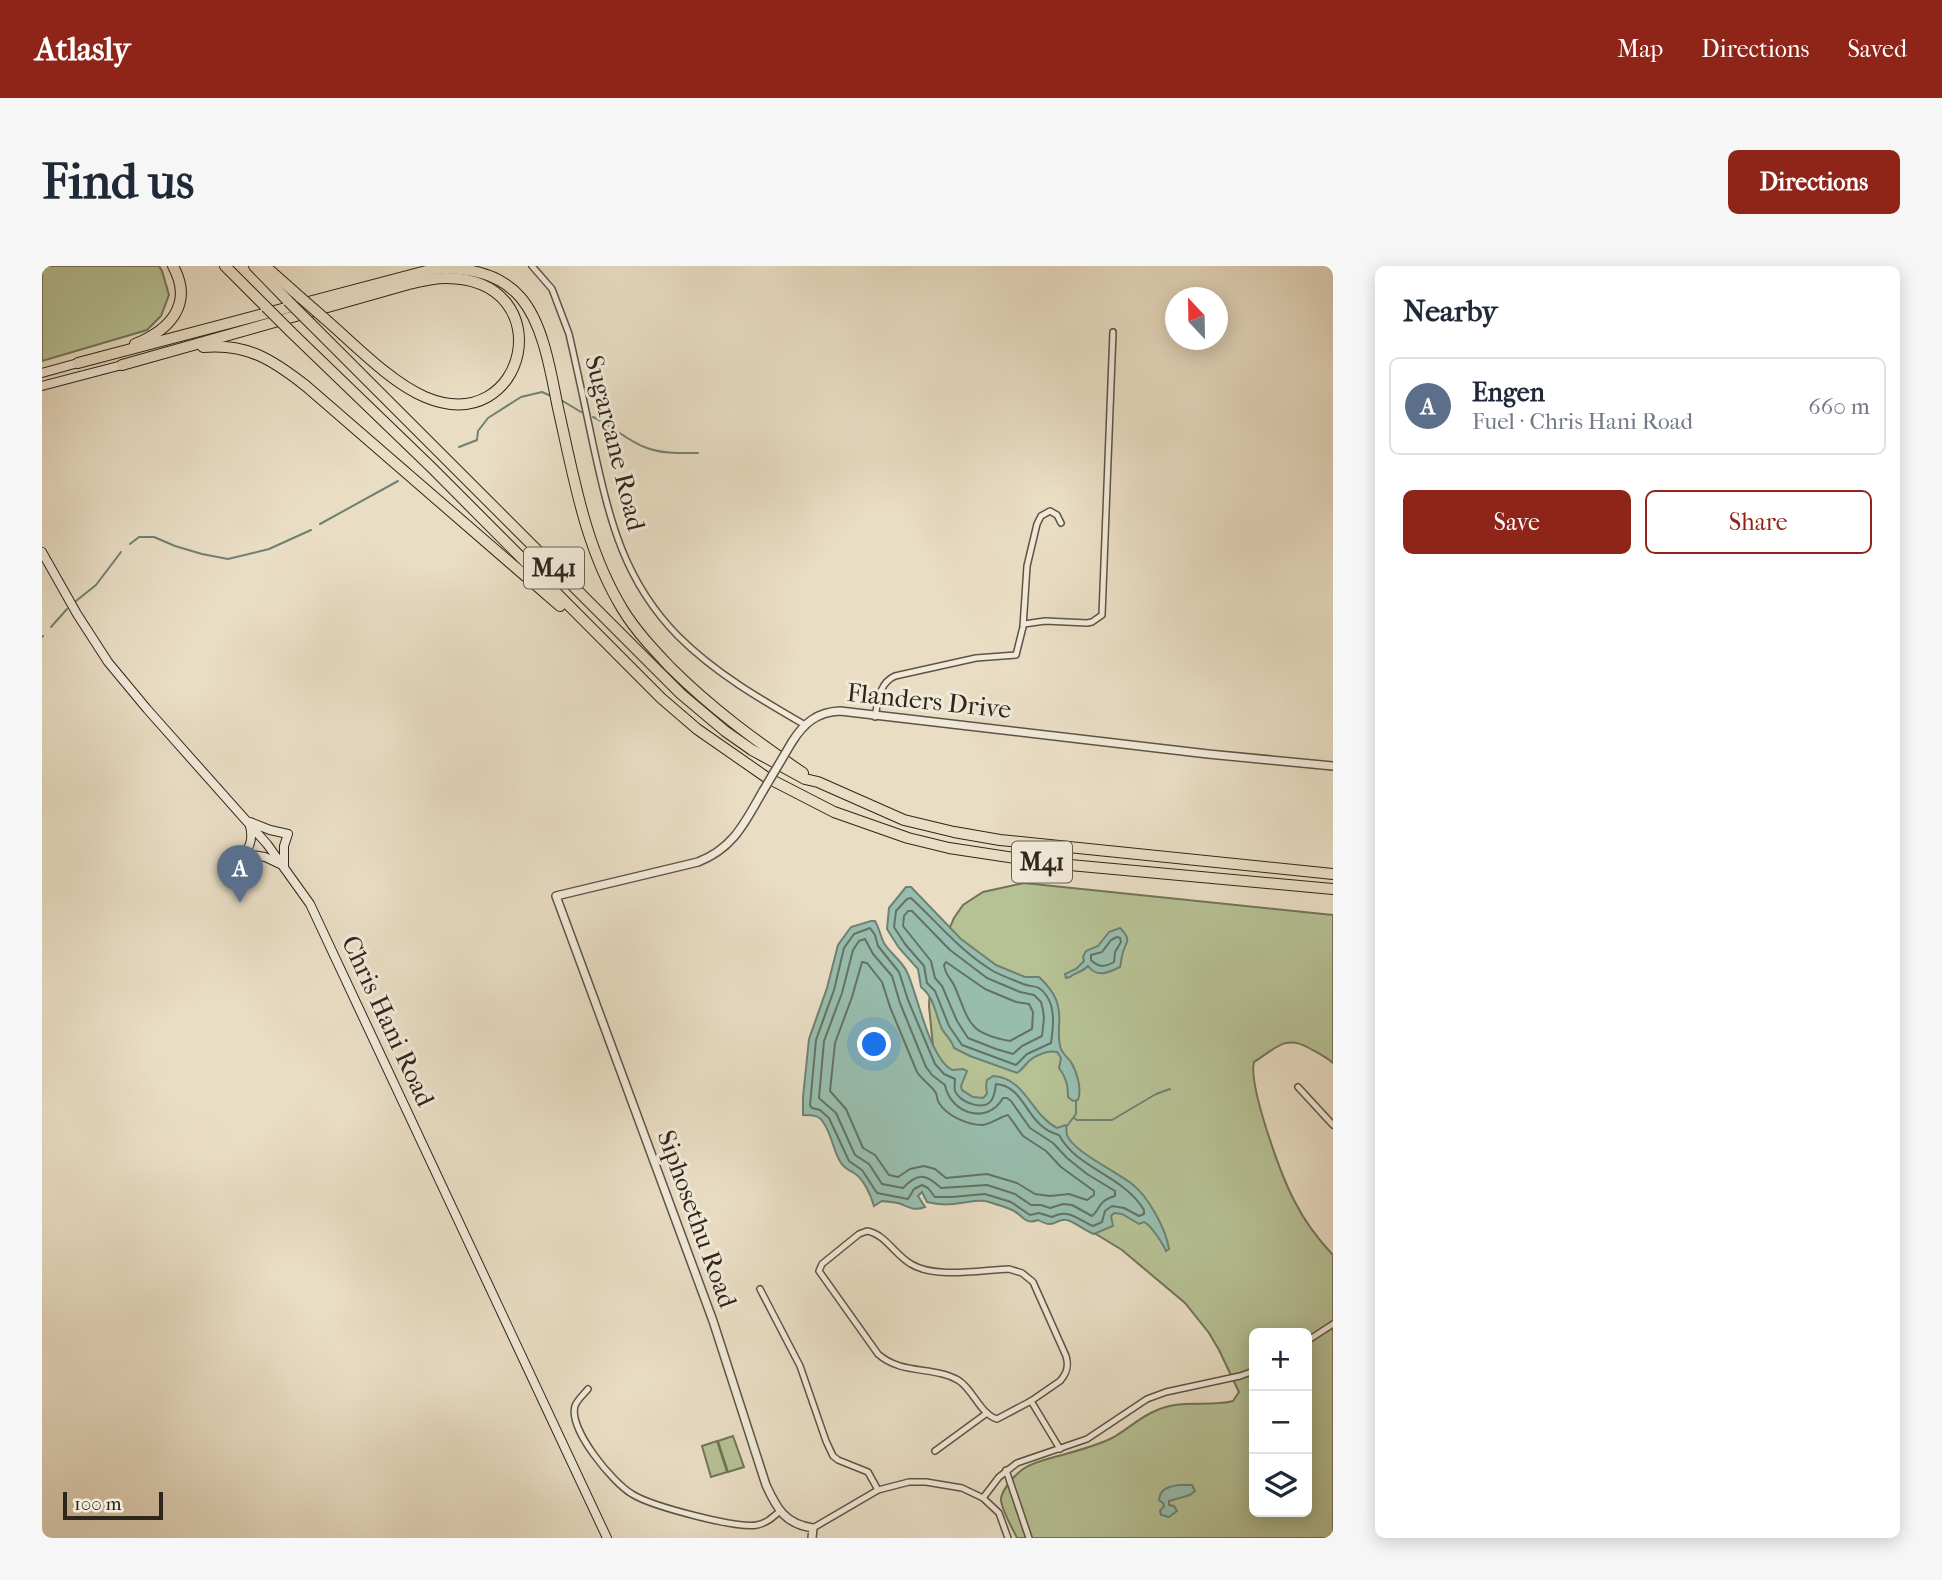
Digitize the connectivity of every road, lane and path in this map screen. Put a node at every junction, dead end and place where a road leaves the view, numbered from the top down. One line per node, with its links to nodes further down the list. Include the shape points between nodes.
1 (173, 266): 7 (highway, via 180,281 179,306 163,329)
2 (225, 266): 16 (highway, M41, bridge)
3 (254, 266): 20 (highway, M41, bridge, via 681,694 752,750)
4 (265, 266): 8 (highway, bridge, via 300,297 324,318 393,377 424,397 478,401 510,376 519,354 517,323 501,297 473,282 444,278 409,284)
5 (533, 266): 18 (street, Sugarcane Road, via 552,289 565,321 607,506 618,542 646,598 679,637 720,672)
6 (1113, 332): 15 (street, via 1102,615 1087,623)
7 (78, 363): 9 (main road); 20 (highway, via 434,269 469,269 506,284 530,311 539,332 589,536 624,612 703,699)
8 (122, 365): 10 (main road); 16 (highway, via 217,345 266,357 306,386)
9 (42, 373)
10 (42, 386)
11 (1061, 523): 15 (street, via 1050,512 1037,524 1027,566)
12 (42, 552): 14 (main road, Chris Hani Road)
13 (42, 562): 14 (main road, Chris Hani Road)
14 (51, 571): 21 (main road, Chris Hani Road, via 108,662)
15 (1024, 624): 17 (street, via 1016,655 976,658 889,679)
16 (604, 642): 24 (highway, M41, via 661,698 747,766 834,812 918,840 982,854)
17 (875, 717): 18 (street, Flanders Drive, via 828,712); 19 (street, Flanders Drive)
18 (804, 725): 41 (street, Siphosethu Road, bridge, via 738,833 710,857 556,896 713,1321 766,1485)
19 (1333, 766)
20 (818, 782): 23 (highway, M41, via 904,820 954,832)
21 (247, 821): 22 (main road, Chris Hani Road); 22 (main road, via 288,834); 22 (main road, via 252,838 243,855 265,857)
22 (284, 866): 43 (main road, Chris Hani Road, via 318,919)
23 (1333, 872)
24 (1224, 880): 25 (highway, M41); 26 (highway)
25 (1333, 889)
26 (1333, 896)
27 (1298, 1087): 28 (street)
28 (1333, 1125)
29 (760, 1289): 39 (street, via 800,1366 833,1455 869,1472)
30 (1333, 1324): 31 (street)
31 (1312, 1338)
32 (1249, 1373): 36 (street, via 1158,1395 1087,1440)
33 (588, 1389): 41 (street, via 576,1404 576,1424 606,1471 629,1493 653,1504 744,1526 764,1523)
34 (1031, 1401): 35 (street, via 998,1419); 35 (street, via 1060,1381 1067,1360 1038,1289 1022,1273 923,1269 867,1231 822,1264 820,1274 878,1354 894,1365 960,1381); 36 (street)
35 (988, 1413): 37 (street)
36 (1060, 1449): 38 (street)
37 (935, 1451)
38 (1006, 1469): 40 (street); 46 (street)
39 (878, 1490): 40 (street, via 926,1482 962,1488); 42 (street)
40 (983, 1498): 45 (street, via 999,1513)
41 (780, 1511): 42 (street, via 795,1523)
42 (813, 1528): 44 (street)
43 (607, 1538)
44 (812, 1538)
45 (1009, 1538)
46 (1029, 1538)

